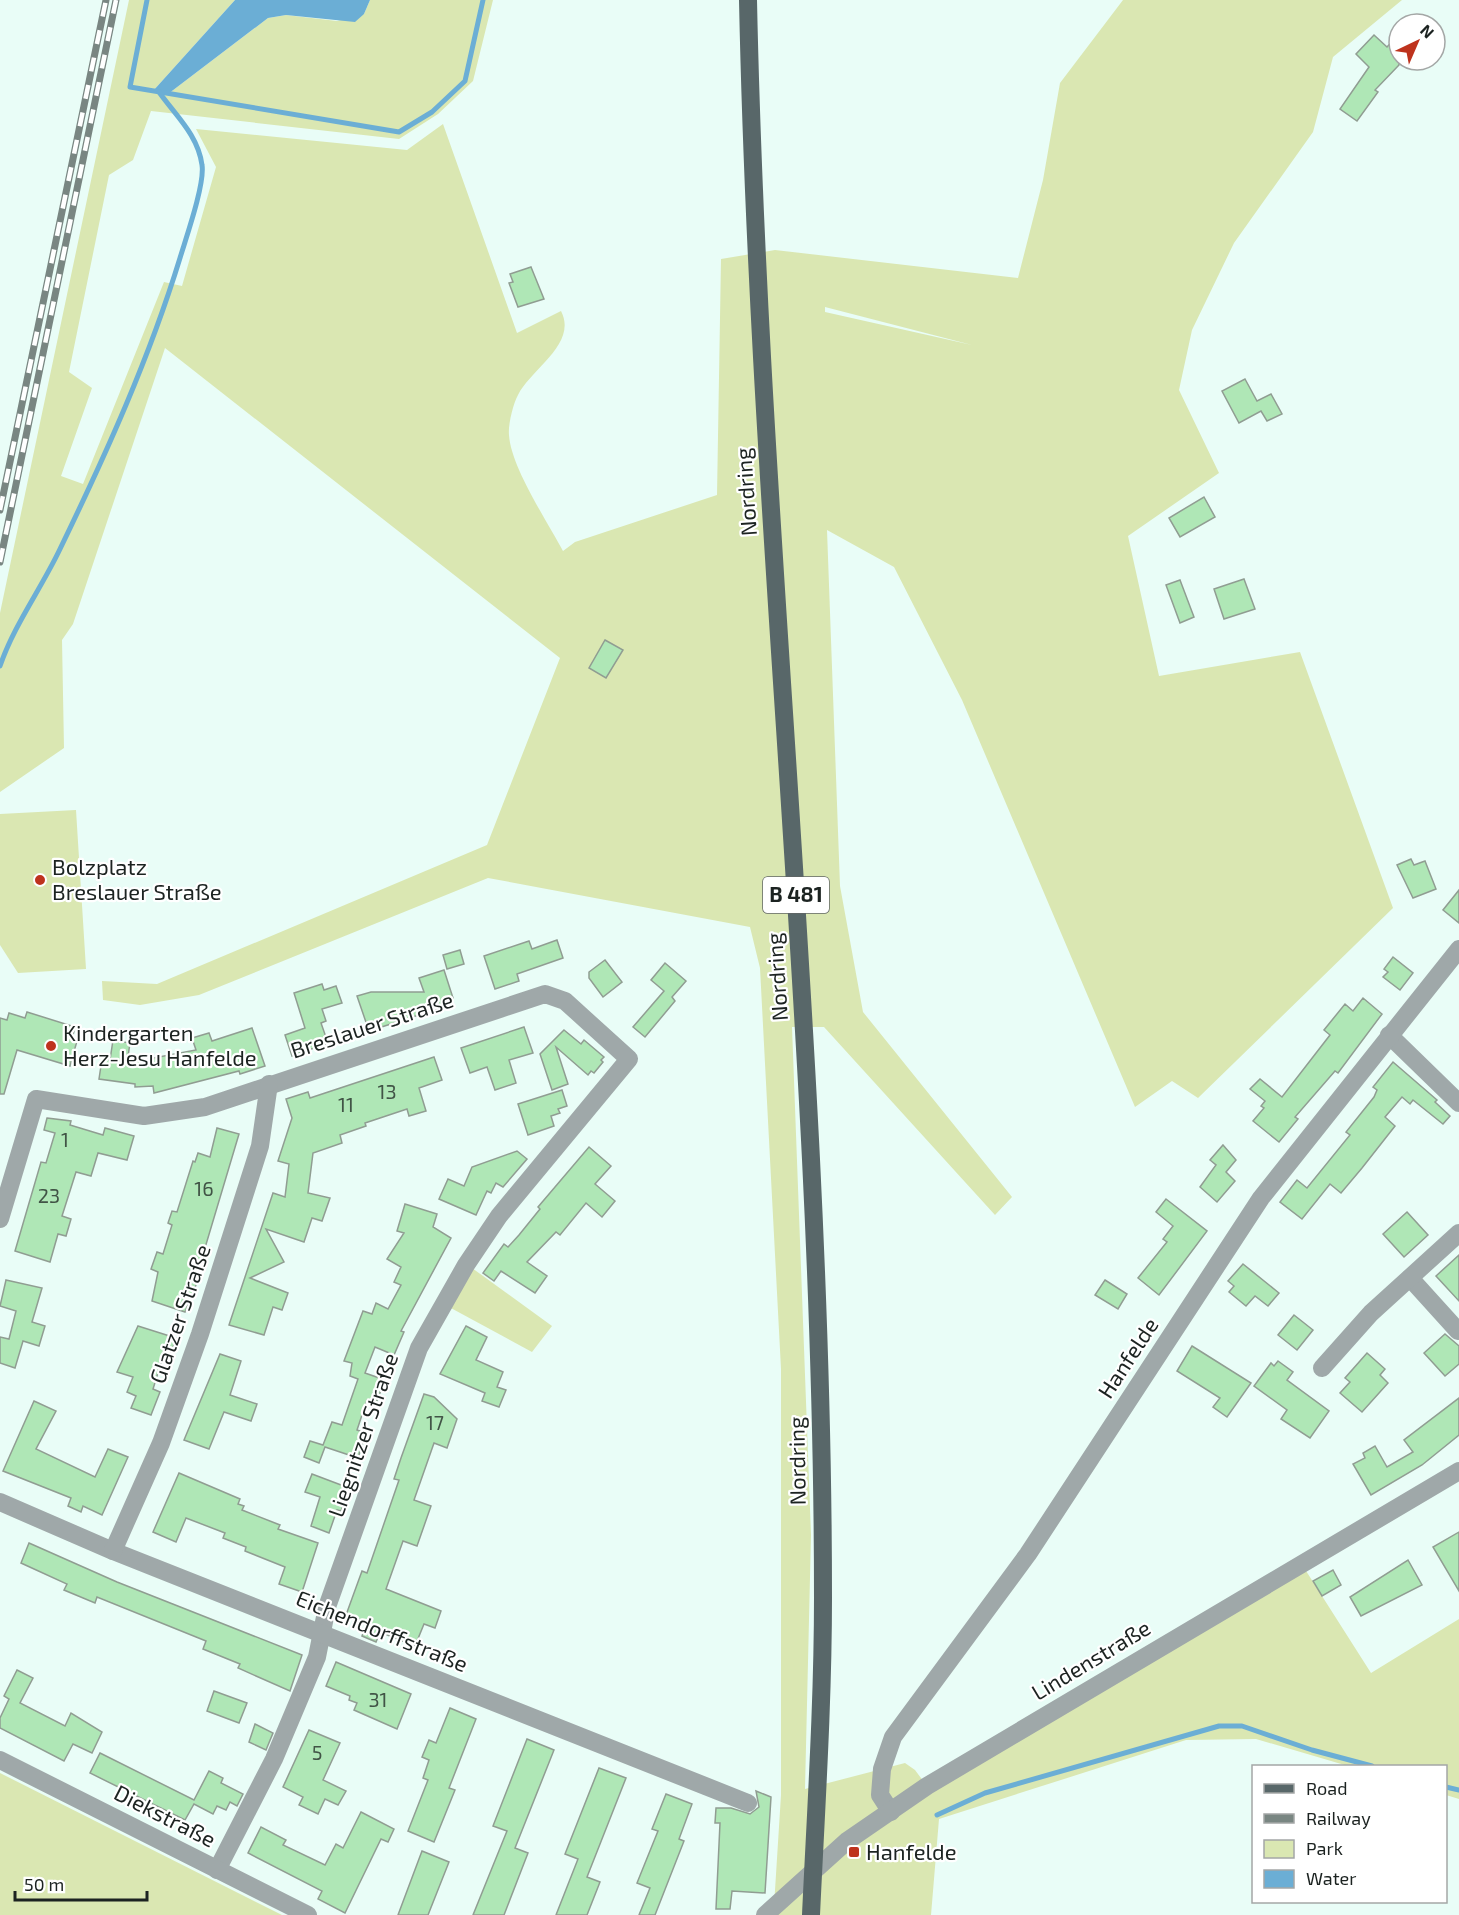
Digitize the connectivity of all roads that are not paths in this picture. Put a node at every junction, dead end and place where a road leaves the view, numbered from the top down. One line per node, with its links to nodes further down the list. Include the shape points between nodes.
1 (748, 0): 22 (main road, Nordring / B 481, via 752,197 804,1025 819,1386 823,1599)
2 (1459, 949): 3 (street, Hanfelde)
3 (1389, 1035): 6 (street); 18 (street, Hanfelde, via 1261,1198 1028,1554 893,1737 882,1770 880,1795)
4 (630, 1059): 5 (street, Breslauer Straße, via 565,1001 545,994); 15 (street, Liegnitzer Straße, via 499,1216 419,1348 327,1607)
5 (269, 1084): 7 (street, Breslauer Straße, via 205,1107 144,1116 36,1099); 14 (street, Glatzer Straße, via 260,1146 200,1334 161,1443)
6 (1459, 1103)
7 (0, 1219)
8 (1459, 1233): 9 (street)
9 (1410, 1278): 10 (street); 11 (street, via 1371,1313)
10 (1458, 1331)
11 (1322, 1368)
12 (1459, 1471): 18 (street, Lindenstraße, via 1090,1688 927,1786)
13 (0, 1502): 14 (street, Eichendorffstraße)
14 (113, 1551): 15 (street, Eichendorffstraße)
15 (323, 1634): 17 (street, Eichendorffstraße); 19 (street, Liegnitzer Straße, via 274,1759)
16 (0, 1760): 19 (street, Diekstraße)
17 (748, 1803)
18 (891, 1812): 21 (street, Lindenstraße, via 835,1851)
19 (217, 1870): 20 (street, Diekstraße)
20 (308, 1915)
21 (765, 1915)
22 (811, 1915)

